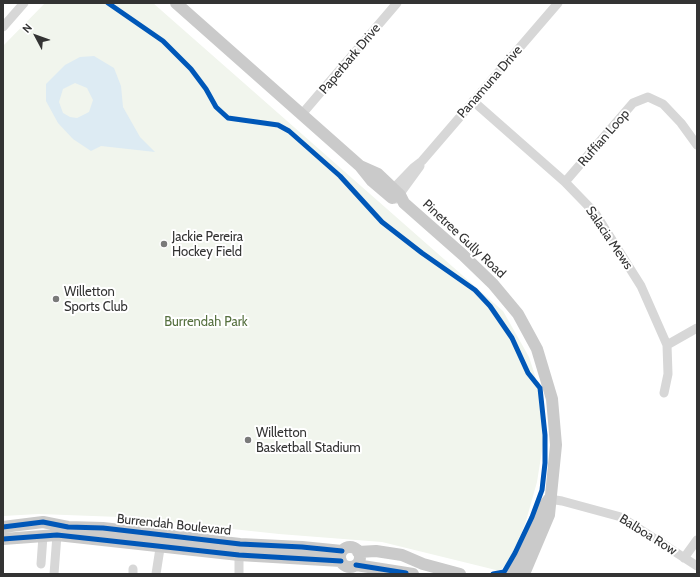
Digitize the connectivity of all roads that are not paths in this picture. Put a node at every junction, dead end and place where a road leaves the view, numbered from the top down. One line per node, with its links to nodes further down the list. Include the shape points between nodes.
1 (24, 3): 5 (street)
2 (176, 3): 7 (main road, Pinetree Gully Road)
3 (397, 3): 7 (street, Paperbark Drive)
4 (558, 3): 6 (street, Panamuna Drive)
5 (3, 27)
6 (473, 101): 9 (street, Salacia Mews); 10 (street, Panamuna Drive)
7 (302, 114): 10 (main road, Pinetree Gully Road, via 360,166 378,174)
8 (697, 145): 9 (street, Ruffian Loop, via 663,104 648,97 633,103)
9 (565, 182): 12 (street, Salacia Mews, via 596,213 641,286)
10 (396, 196): 14 (main road, Pinetree Gully Road, via 493,284 518,314 537,349 552,399 555,432 554,471)
11 (697, 328): 12 (street)
12 (667, 345): 13 (street, Salacia Mews, via 668,374)
13 (664, 393)
14 (549, 499): 26 (street, Balboa Row, via 622,517); 35 (main road, Pinetree Gully Road, via 540,511); 36 (main road, Pinetree Gully Road, via 549,515)
15 (3, 526): 20 (main road, Burrendah Boulevard, via 44,522)
16 (58, 535): 17 (main road, Burrendah Boulevard); 20 (main road, Burrendah Boulevard); 30 (street)
17 (43, 536): 18 (main road, Burrendah Boulevard); 27 (street)
18 (3, 539)
19 (697, 540): 26 (street)
20 (161, 541): 22 (main road, Burrendah Boulevard, via 189,548); 31 (street)
21 (288, 546): 22 (main road, Burrendah Boulevard); 24 (main road, Burrendah Boulevard); 25 (main road)
22 (239, 549): 25 (main road, Burrendah Boulevard); 32 (street)
23 (358, 552): 24 (main road, via 352,547); 29 (main road, via 360,559); 34 (main road, via 397,554)
24 (342, 556): 25 (main road, Burrendah Boulevard); 29 (main road, via 348,566)
25 (287, 558)
26 (684, 558): 28 (street, Balboa Row)
27 (40, 564)
28 (697, 566)
29 (356, 568): 33 (main road)
30 (54, 574)
31 (156, 574)
32 (239, 574)
33 (413, 574)
34 (460, 574)
35 (512, 574)
36 (524, 574)

